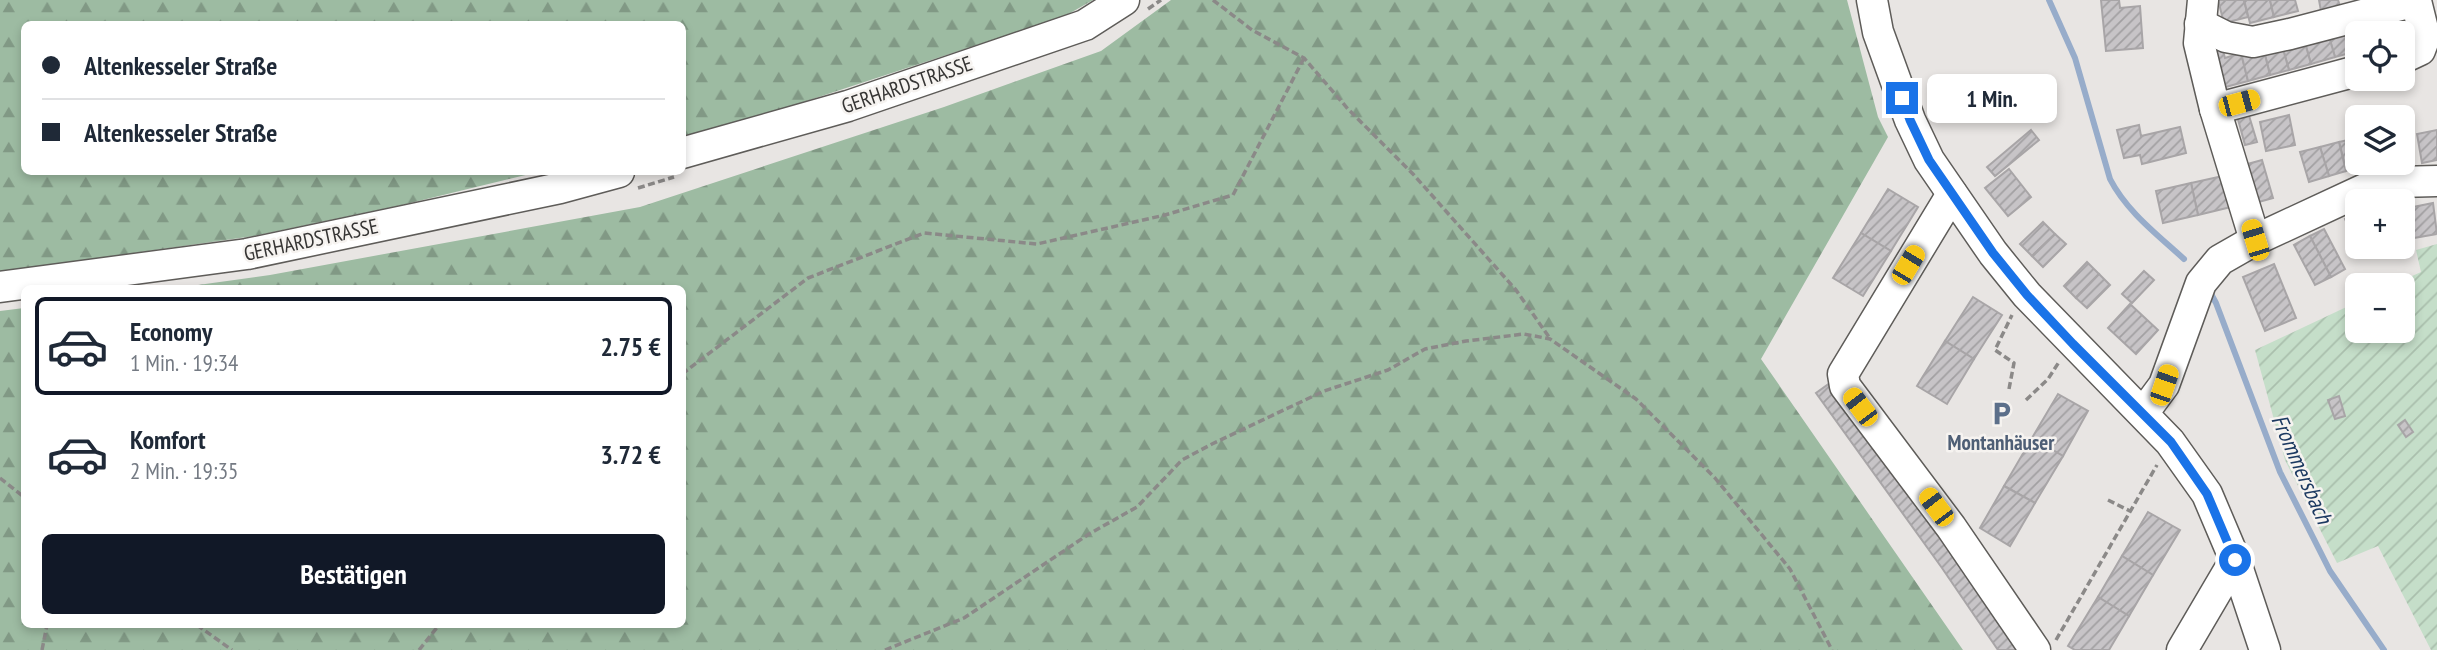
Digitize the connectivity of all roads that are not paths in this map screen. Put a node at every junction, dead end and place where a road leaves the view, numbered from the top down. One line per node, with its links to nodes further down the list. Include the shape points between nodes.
1 (1124, 0): 7 (street, GERHARDSTRASSE, via 1084,25 848,106)
2 (1872, 0): 10 (street, via 1878,32 1910,120)
3 (2202, 12): 4 (street, via 2226,37 2253,42 2416,1 2425,37); 6 (street, via 2199,43)
4 (2415, 52)
5 (2345, 74): 6 (street)
6 (2215, 109): 11 (street)
7 (686, 152)
8 (607, 175): 12 (street, GERHARDSTRASSE, via 247,254)
9 (2437, 181): 11 (street, via 2369,187)
10 (1952, 194): 13 (street, via 2027,295); 15 (street, via 1843,374 1845,386)
11 (2255, 240): 13 (street, via 2220,260 2201,283 2164,385)
12 (0, 287)
13 (2144, 412): 14 (street, via 2207,494)
14 (2235, 560): 16 (street); 17 (street)
15 (2044, 648)
16 (2182, 650)
17 (2264, 650)

